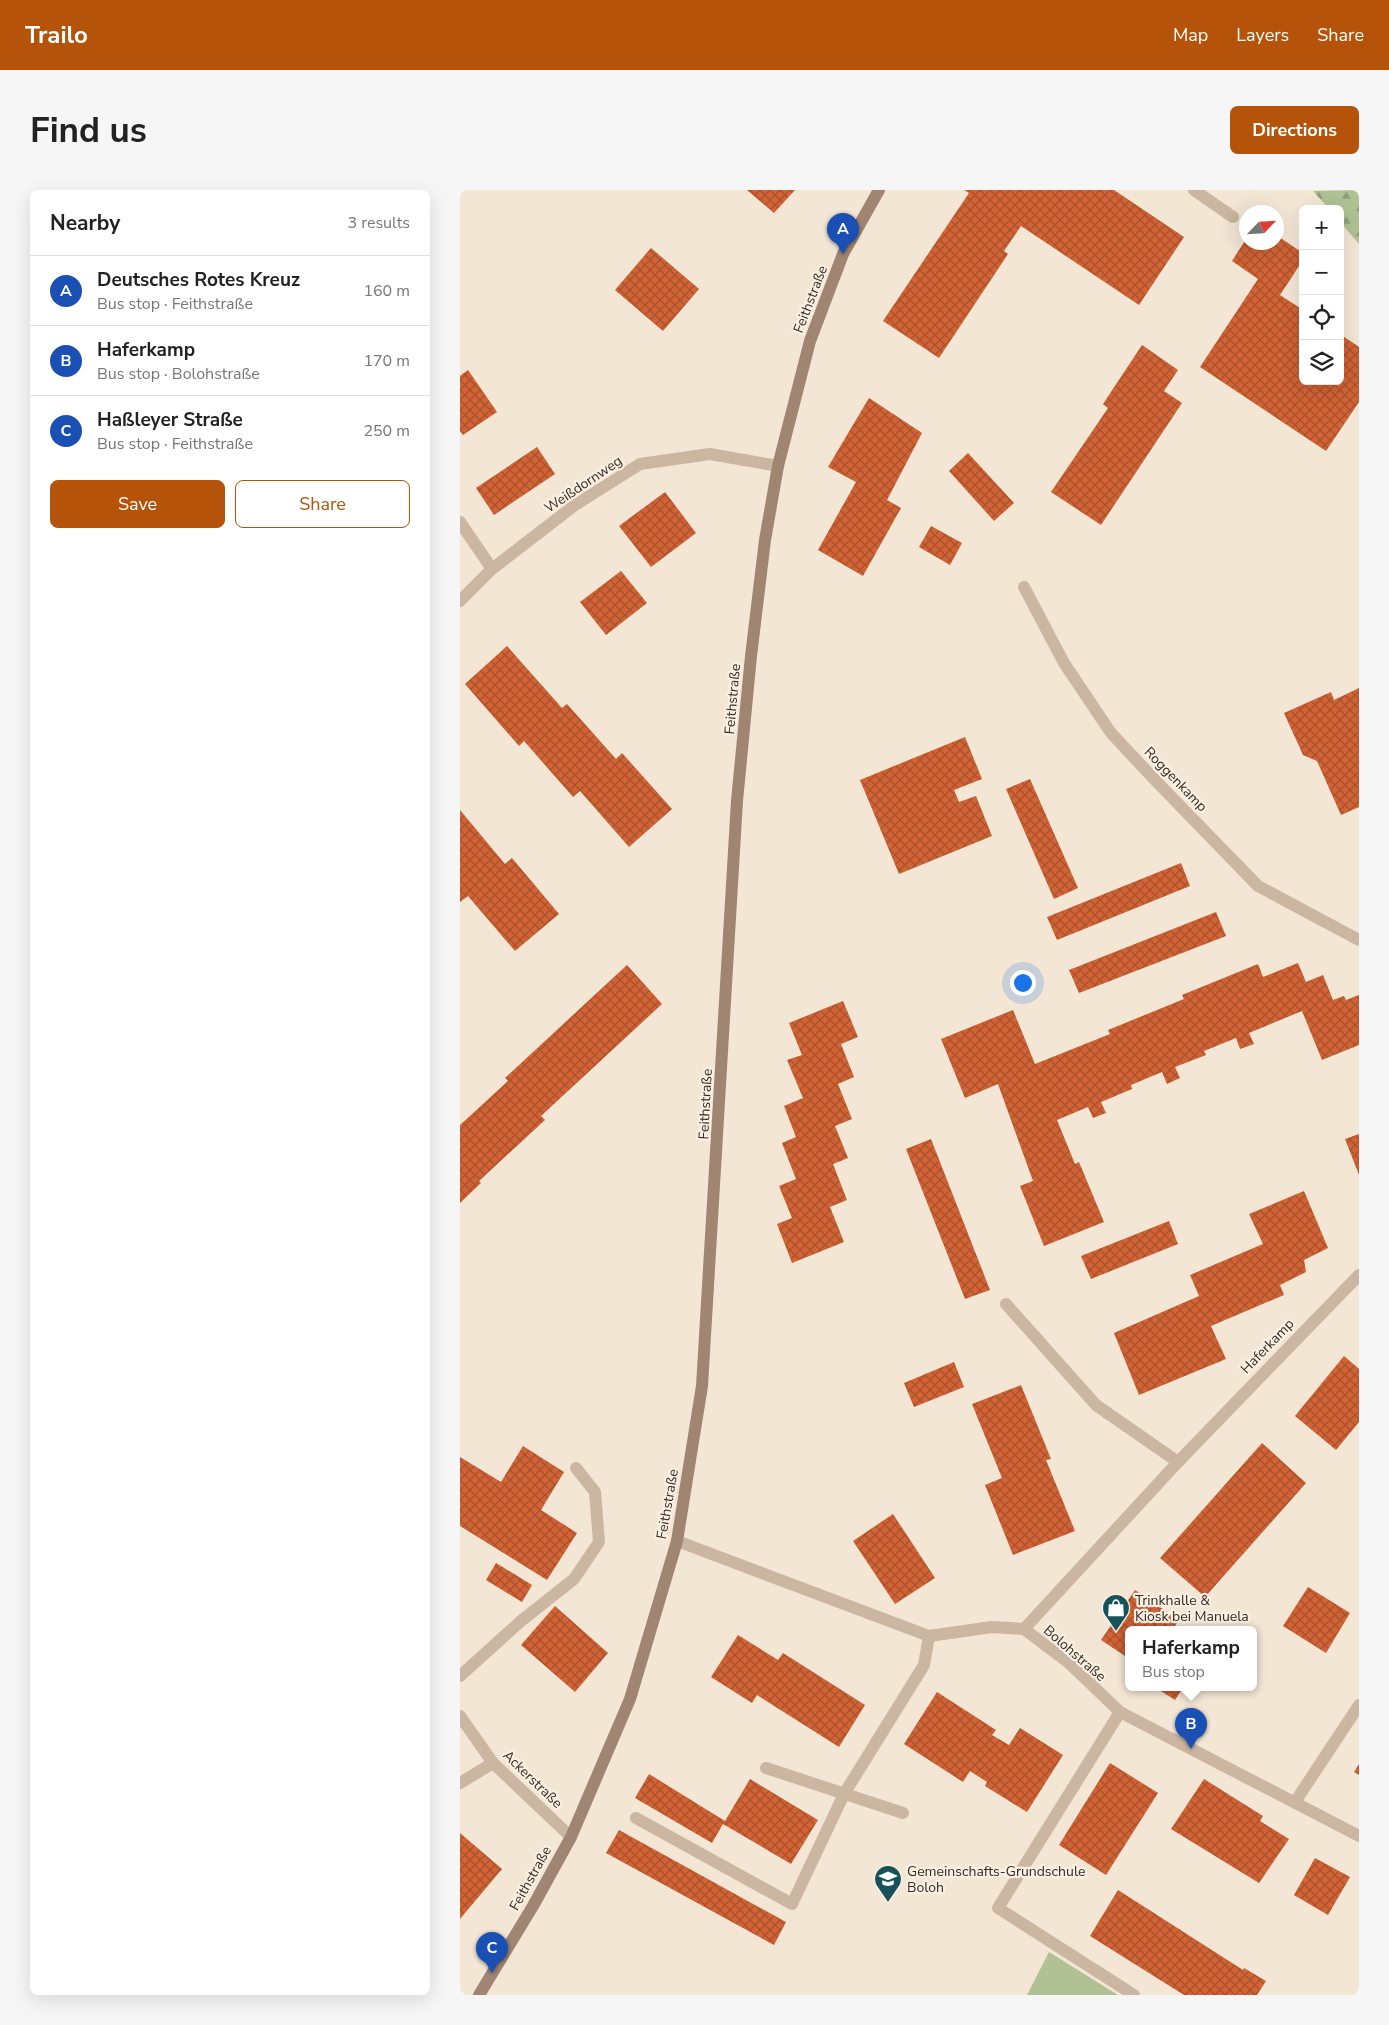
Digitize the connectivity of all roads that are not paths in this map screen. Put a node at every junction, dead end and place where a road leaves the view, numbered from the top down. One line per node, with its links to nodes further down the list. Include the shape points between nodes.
1 (879, 190): 4 (main road, Feithstraße, via 843,254 810,341)
2 (1194, 190): 3 (street)
3 (1233, 217)
4 (778, 466): 6 (street, Weißdornweg, via 710,454 640,464 575,505); 14 (main road, Feithstraße, via 750,656 737,802 702,1386)
5 (460, 522): 6 (street)
6 (492, 569): 8 (street, Weißdornweg)
7 (1024, 587): 9 (street, Roggenkamp, via 1064,663 1112,733 1155,780 1258,886)
8 (460, 601)
9 (1359, 940)
10 (1359, 1275): 12 (street, Haferkamp)
11 (1006, 1304): 12 (street, via 1096,1405)
12 (1178, 1462): 15 (street, Haferkamp)
13 (576, 1468): 17 (street, via 595,1492 599,1542 574,1578)
14 (677, 1541): 16 (street, Bolohstraße); 29 (main road, Feithstraße, via 630,1699)
15 (1024, 1629): 16 (street, Bolohstraße, via 992,1627); 19 (street, Bolohstraße, via 1068,1663)
16 (929, 1636): 24 (street, via 924,1665)
17 (460, 1676)
18 (1359, 1705): 25 (street)
19 (1120, 1712): 25 (street, Bolohstraße); 31 (street, via 998,1908)
20 (460, 1716): 21 (street, Ackerstraße)
21 (493, 1763): 23 (street); 29 (street, Ackerstraße)
22 (766, 1768): 24 (street)
23 (460, 1783)
24 (844, 1794): 26 (street); 27 (street, via 792,1904)
25 (1295, 1802): 28 (street, Bolohstraße)
26 (903, 1813)
27 (636, 1818)
28 (1359, 1836)
29 (571, 1837): 30 (main road, Feithstraße)
30 (479, 1995)
31 (1134, 1995)

